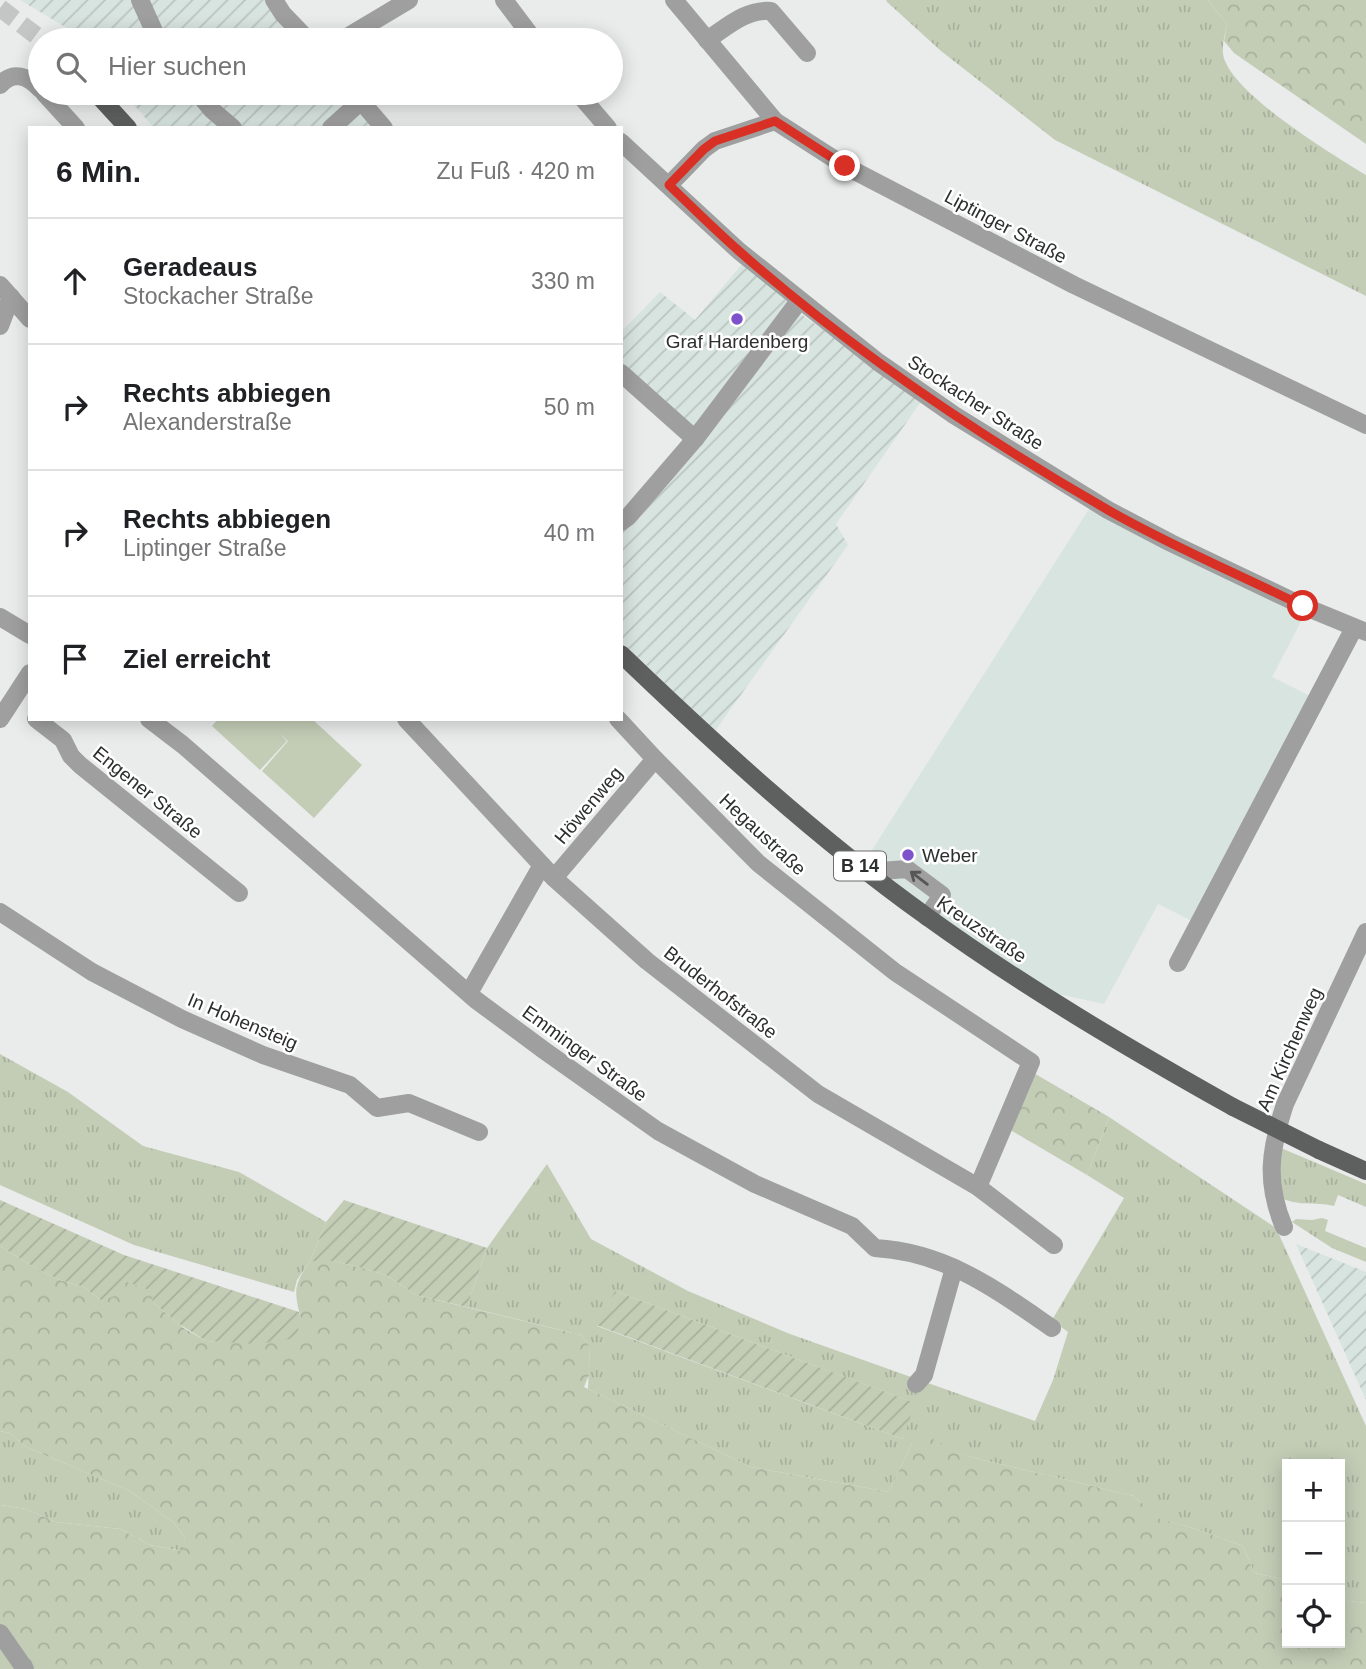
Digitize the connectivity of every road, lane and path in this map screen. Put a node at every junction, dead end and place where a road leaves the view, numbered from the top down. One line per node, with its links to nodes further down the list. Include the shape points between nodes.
1 (141, 0): 6 (street)
2 (274, 0): 7 (street)
3 (409, 0): 8 (street)
4 (503, 0): 9 (street)
5 (674, 0): 10 (street, Liptinger Straße)
6 (153, 28)
7 (296, 28)
8 (362, 28)
9 (525, 28)
10 (707, 40): 11 (street, via 745,15 771,11); 20 (street, Liptinger Straße)
11 (807, 53)
12 (28, 79): 13 (street, via 15,76)
13 (0, 85)
14 (55, 105): 21 (street)
15 (107, 105): 22 (main road)
16 (208, 105): 23 (street)
17 (351, 105): 24 (street)
18 (365, 105): 25 (street)
19 (588, 105): 26 (street)
20 (775, 121): 28 (street, via 715,141); 34 (street, Liptinger Straße, via 845,166 1074,285)
21 (74, 126)
22 (126, 126)
23 (229, 126)
24 (333, 126)
25 (382, 126)
26 (606, 126)
27 (623, 144): 28 (street, Stockacher Straße)
28 (669, 185): 30 (street, Stockacher Straße)
29 (6, 291): 31 (street); 32 (street)
30 (799, 301): 35 (street); 38 (street, Stockacher Straße, via 954,415 1100,505)
31 (28, 317)
32 (0, 326)
33 (623, 375): 35 (street)
34 (1366, 425)
35 (695, 439): 36 (street)
36 (623, 521)
37 (0, 617): 39 (street)
38 (1360, 630): 56 (street, Stockacher Straße)
39 (28, 634)
40 (623, 656): 51 (main road, Kreuzstraße / B 14, via 786,807)
41 (28, 676): 42 (street)
42 (10, 703): 43 (street); 44 (street)
43 (28, 714)
44 (0, 719)
45 (39, 721): 52 (street, Engener Straße, via 54,730 80,765)
46 (152, 721): 57 (street, Emminger Straße)
47 (408, 721): 50 (street, Bruderhofstraße)
48 (620, 721): 49 (street, Hegaustraße)
49 (654, 760): 50 (street, Höwenweg); 60 (street, Hegaustraße, via 758,863 895,972 1031,1062)
50 (548, 871): 57 (street, Höwenweg); 60 (street, Bruderhofstraße, via 647,961 818,1094)
51 (867, 872): 54 (main road, Kreuzstraße / B 14); 54 (street, one-way to 51, via 942,895 933,888 907,869)
52 (239, 893)
53 (0, 912): 58 (street, In Hohensteig, via 93,972 170,1013 263,1055 350,1085 377,1108 408,1102)
54 (927, 917): 59 (main road, Kreuzstraße / B 14, bridge, via 1122,1044 1233,1107)
55 (1366, 932): 61 (street, Am Kirchenweg, via 1276,1129 1270,1177)
56 (1178, 963)
57 (469, 993): 63 (street, Emminger Straße, via 658,1131 754,1184 852,1226 875,1248 904,1250)
58 (479, 1132)
59 (1366, 1171)
60 (978, 1188): 62 (street, Bruderhofstraße)
61 (1284, 1227)
62 (1054, 1245)
63 (954, 1268): 64 (street, Emminger Straße, via 979,1279); 65 (street, via 924,1375)
64 (1052, 1328)
65 (916, 1384)
66 (0, 1633): 67 (street)
67 (25, 1669)

